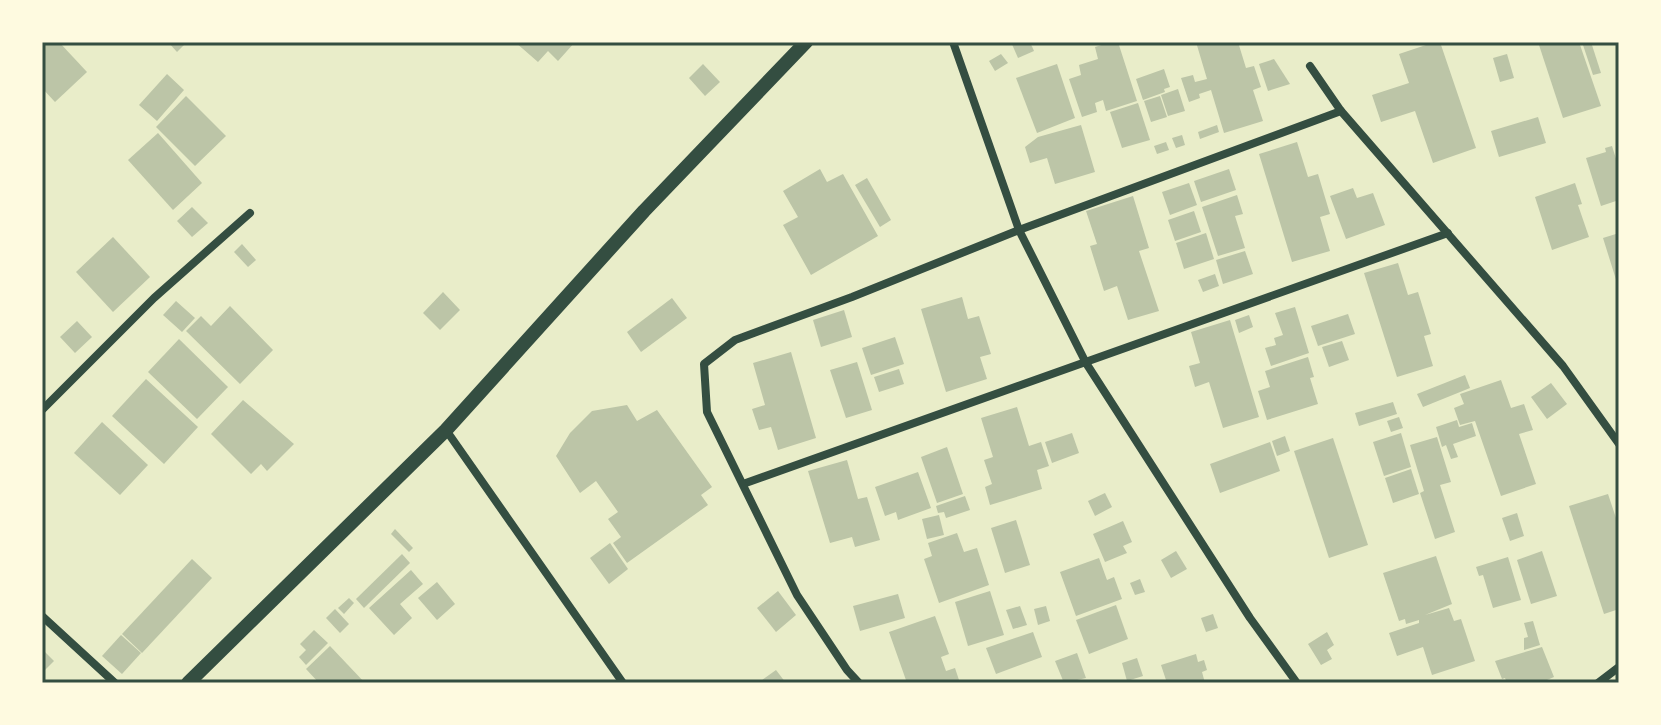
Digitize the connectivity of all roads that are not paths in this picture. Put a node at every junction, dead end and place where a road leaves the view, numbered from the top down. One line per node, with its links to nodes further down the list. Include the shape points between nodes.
1 (806, 42): 10 (street)
2 (953, 42): 6 (street)
3 (1310, 66): 4 (street)
4 (1341, 111): 6 (street); 7 (street)
5 (250, 213): 9 (street, via 154,298)
6 (1019, 230): 8 (street); 12 (street, via 735,340 704,364 707,412)
7 (1448, 233): 8 (street); 11 (street, via 1563,366)
8 (1086, 363): 12 (street); 19 (street)
9 (42, 410)
10 (446, 430): 16 (street); 17 (street)
11 (1619, 444)
12 (743, 484): 18 (street, via 797,595)
13 (42, 616): 15 (street)
14 (1619, 667): 20 (street)
15 (115, 683)
16 (188, 683)
17 (623, 683)
18 (859, 683)
19 (1297, 683)
20 (1598, 683)

